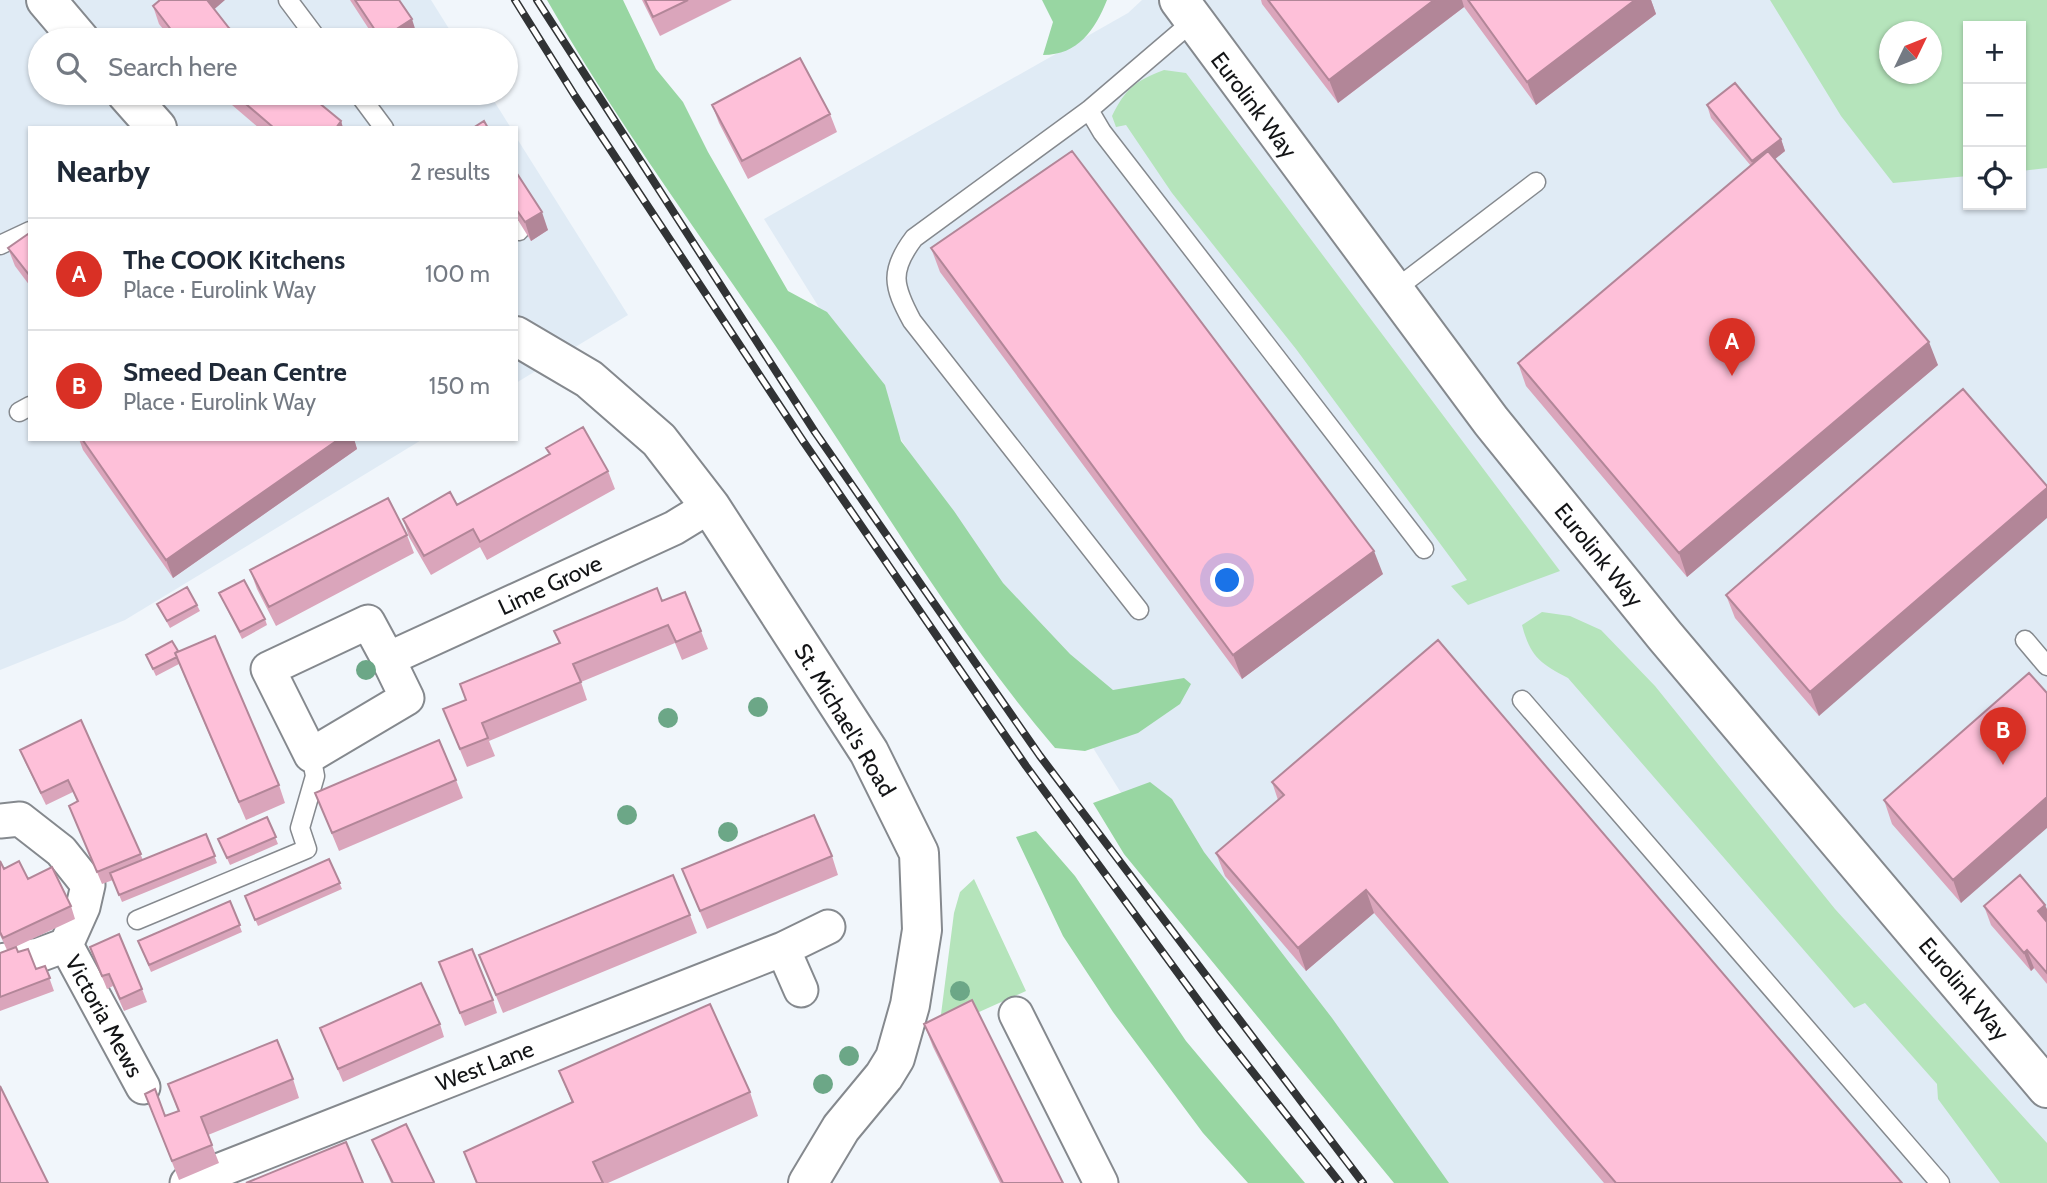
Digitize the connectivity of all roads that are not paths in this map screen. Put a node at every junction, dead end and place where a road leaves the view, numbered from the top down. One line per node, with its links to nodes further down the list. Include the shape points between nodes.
1 (46, 0): 4 (main road)
2 (288, 0): 5 (lane)
3 (1185, 11): 8 (lane); 14 (main road, Eurolink Way)
4 (70, 28)
5 (309, 28)
6 (137, 105): 9 (main road)
7 (367, 105): 10 (lane)
8 (1090, 110): 17 (lane, via 1102,132); 18 (lane, via 914,238 898,259 895,277 912,321)
9 (155, 126)
10 (383, 126)
11 (1536, 182): 14 (lane)
12 (28, 231): 13 (lane)
13 (0, 246)
14 (1392, 291): 33 (main road, Eurolink Way, via 1624,586)
15 (518, 337): 16 (main road, St. Michael's Road, via 589,379 659,440)
16 (710, 506): 20 (street, Lime Grove, via 674,528); 35 (main road, St. Michael's Road, via 869,752 919,853 922,930 910,1005 895,1058 841,1128)
17 (1424, 549)
18 (1139, 610)
19 (2025, 640): 21 (lane)
20 (388, 659): 23 (street, via 407,698); 23 (street, via 368,622 268,669)
21 (2047, 666)
22 (1522, 700): 37 (lane)
23 (311, 755): 25 (lane, via 315,776 300,828 307,849)
24 (0, 821): 27 (street, Victoria Mews, via 20,818 61,851 88,885)
25 (137, 920)
26 (828, 927): 28 (street, West Lane)
27 (66, 945): 29 (street, Victoria Mews); 32 (street, Victoria Mews)
28 (783, 948): 30 (street); 34 (street, West Lane)
29 (0, 961)
30 (801, 990)
31 (1016, 1014): 36 (street)
32 (143, 1087)
33 (2047, 1087)
34 (203, 1180)
35 (808, 1183)
36 (1101, 1183)
37 (1940, 1183)

